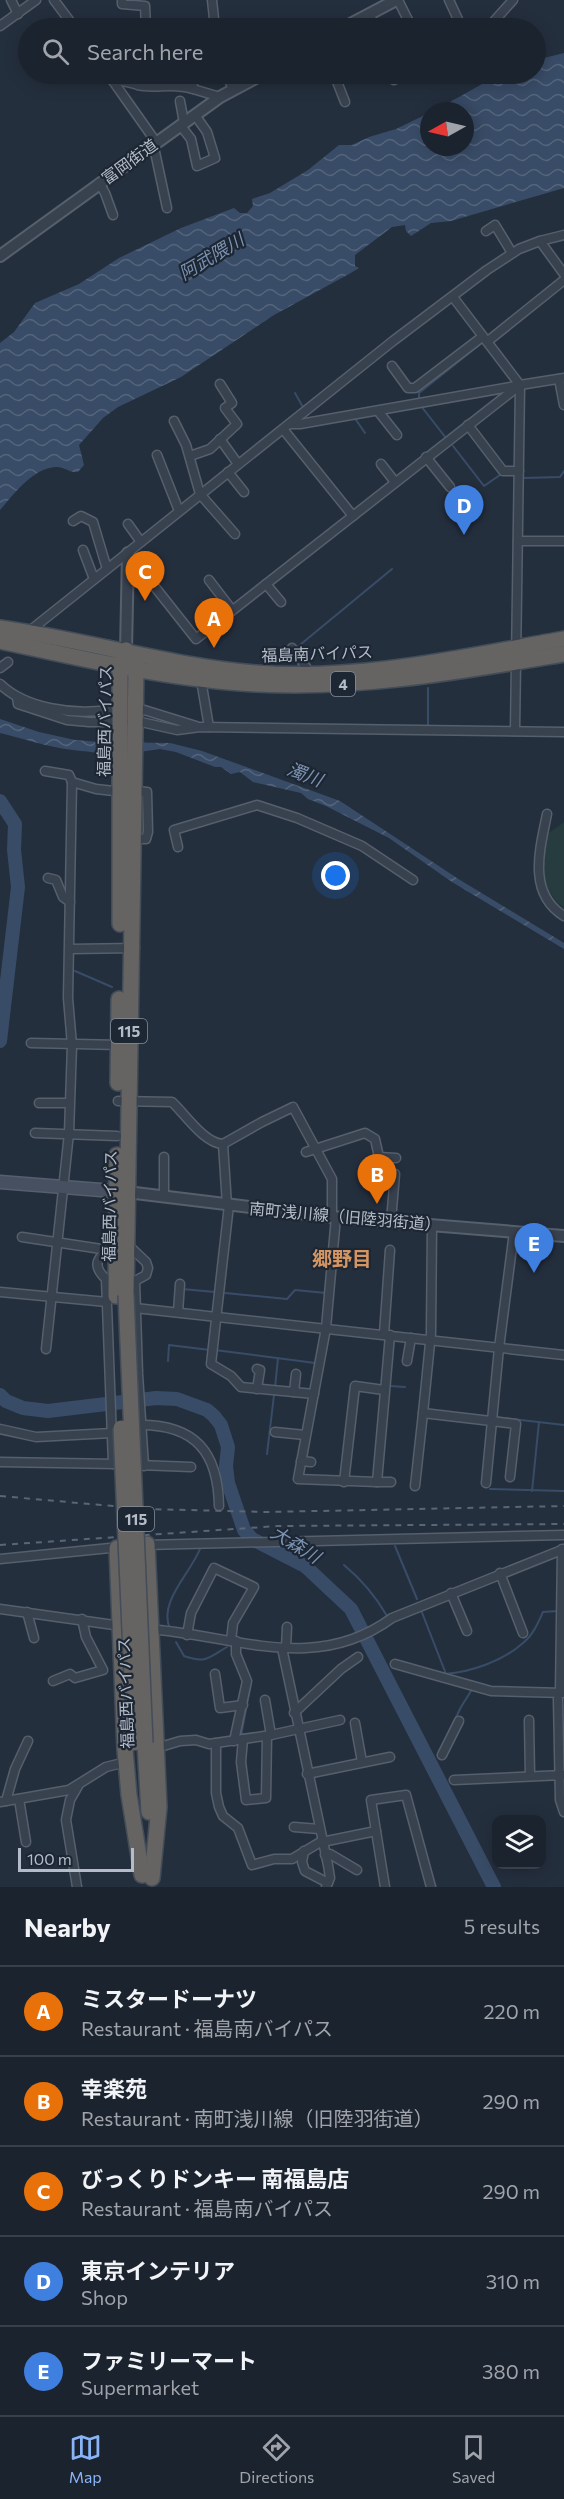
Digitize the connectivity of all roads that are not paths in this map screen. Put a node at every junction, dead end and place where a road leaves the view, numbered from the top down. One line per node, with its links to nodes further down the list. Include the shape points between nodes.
1 (11, 0): 9 (street)
2 (36, 0): 9 (street)
3 (54, 0): 11 (street)
4 (122, 0): 12 (street, via 122,4 145,6)
5 (212, 0): 13 (street)
6 (397, 0): 10 (street); 16 (street)
7 (449, 0): 17 (street)
8 (513, 0): 18 (street)
9 (18, 14): 19 (street)
10 (370, 14): 14 (street); 15 (street)
11 (68, 18)
12 (146, 18)
13 (214, 18)
14 (363, 18)
15 (371, 18)
16 (407, 18)
17 (457, 18)
18 (497, 18)
19 (0, 26)
20 (115, 84): 34 (street)
21 (135, 84): 26 (street)
22 (193, 84): 27 (street)
23 (231, 84): 28 (street)
24 (244, 84): 28 (street, 富岡街道)
25 (338, 84): 31 (street)
26 (138, 85): 27 (street)
27 (193, 89): 29 (street)
28 (233, 90): 29 (street, 富岡街道)
29 (220, 97): 32 (street, 富岡街道)
30 (180, 101): 33 (street)
31 (345, 102)
32 (195, 115): 33 (street, 富岡街道); 33 (street, via 207,132 216,158 198,166 191,139)
33 (182, 124): 34 (street, 富岡街道)
34 (153, 144): 35 (street, 富岡街道); 36 (street)
35 (99, 183): 37 (street); 42 (street, 富岡街道)
36 (167, 208)
37 (113, 216)
38 (486, 231): 41 (street, via 495,225)
39 (564, 235): 40 (street)
40 (540, 241): 41 (street); 43 (street)
41 (513, 253): 45 (street)
42 (0, 256)
43 (564, 274)
44 (564, 280): 46 (street)
45 (453, 297): 46 (street); 55 (street)
46 (485, 339): 47 (street, via 415,388 408,388); 50 (street)
47 (392, 366)
48 (562, 378): 50 (street); 51 (street)
49 (220, 384): 57 (street, via 232,402 225,408 237,424)
50 (520, 385): 52 (street); 54 (street); 63 (street)
51 (564, 405)
52 (378, 411): 55 (street); 56 (street)
53 (174, 421): 59 (street)
54 (468, 425): 60 (street); 63 (street, via 503,471)
55 (286, 426): 61 (street); 70 (street)
56 (397, 435)
57 (220, 439): 59 (street, via 210,449); 61 (street)
58 (157, 455): 69 (street)
59 (190, 456): 68 (street)
60 (426, 457): 65 (street); 66 (street)
61 (238, 464): 64 (street)
62 (381, 464): 65 (street)
63 (519, 471): 74 (street)
64 (228, 472): 67 (street); 68 (street)
65 (395, 482): 70 (street)
66 (450, 487)
67 (244, 492)
68 (200, 495): 69 (street); 73 (street)
69 (179, 511): 76 (street)
70 (353, 516): 82 (street)
71 (73, 521): 79 (street, via 81,516 93,522)
72 (128, 524): 76 (street)
73 (235, 534)
74 (518, 541): 75 (street); 92 (street)
75 (564, 541)
76 (141, 542): 78 (street)
77 (83, 550): 80 (street)
78 (128, 553): 79 (street); 84 (street, via 196,639); 90 (street)
79 (106, 569): 80 (street)
80 (94, 579): 86 (street)
81 (209, 580): 84 (street)
82 (266, 584): 83 (street); 84 (street)
83 (281, 602)
84 (232, 610)
85 (0, 628): 86 (highway, 福島南バイパス / 4)
86 (29, 632): 88 (street); 90 (highway, 福島南バイパス / 4)
87 (564, 639): 92 (highway, 福島南バイパス / 4)
88 (3, 645): 95 (highway, 福島南バイパス / 4)
89 (292, 648): 96 (street)
90 (126, 650): 95 (highway, 福島西バイパス); 96 (highway, 福島南バイパス / 4, via 242,671)
91 (564, 654): 92 (highway, 福島南バイパス / 4)
92 (516, 655): 96 (highway, 福島南バイパス / 4); 97 (highway, 福島南バイパス / 4, via 339,684); 103 (street)
93 (8, 662): 94 (street)
94 (0, 668)
95 (128, 668): 97 (highway, 福島南バイパス / 4); 101 (highway, 福島西バイパス / 115)
96 (311, 674)
97 (201, 680): 102 (street)
98 (0, 684): 99 (street)
99 (17, 697): 100 (street, via 78,712); 101 (street, via 18,704 67,720)
100 (108, 710)
101 (130, 721): 102 (street); 102 (street, via 177,730); 116 (highway, 福島西バイパス / 115)
102 (204, 727): 103 (street)
103 (515, 731): 104 (street)
104 (564, 732)
105 (45, 771): 106 (street, via 69,775)
106 (72, 782): 107 (street); 113 (street)
107 (114, 791)
108 (138, 791): 116 (street, via 139,948)
109 (547, 814): 114 (street, via 539,876 547,899)
110 (178, 847): 112 (street, via 174,830 257,805 362,846)
111 (48, 878): 113 (street, via 56,880 63,897)
112 (413, 880)
113 (70, 902): 115 (street)
114 (564, 916)
115 (70, 949): 116 (street); 118 (street)
116 (125, 949): 119 (highway, 福島西バイパス / 115)
117 (31, 1043): 118 (street)
118 (72, 1045): 119 (street); 122 (street)
119 (123, 1045): 120 (highway, 福島西バイパス / 115)
120 (123, 1101): 125 (highway, 福島西バイパス / 115); 126 (street, via 172,1102 203,1134); 134 (highway, 福島西バイパス / 115)
121 (39, 1103): 122 (street)
122 (69, 1103): 124 (street)
123 (35, 1133): 124 (street)
124 (69, 1133): 125 (street); 133 (street)
125 (117, 1136): 134 (highway, 福島西バイパス / 115)
126 (223, 1144): 127 (street, via 293,1107); 136 (street)
127 (316, 1147): 128 (street); 130 (street, via 365,1133 375,1138 380,1157); 137 (street, via 332,1179)
128 (306, 1152)
129 (164, 1157): 135 (street)
130 (396, 1158)
131 (395, 1174): 138 (street)
132 (3, 1182): 133 (main road)
133 (65, 1187): 134 (main road); 143 (street)
134 (122, 1191): 135 (street, 南町浅川線（旧陸羽街道）); 144 (highway, 福島西バイパス / 115)
135 (164, 1196): 136 (street, 南町浅川線（旧陸羽街道）)
136 (228, 1205): 137 (street, 南町浅川線（旧陸羽街道）); 152 (street)
137 (334, 1217): 138 (street, 南町浅川線（旧陸羽街道）); 153 (street)
138 (392, 1221): 139 (street, 南町浅川線（旧陸羽街道）)
139 (432, 1225): 140 (street, 南町浅川線（旧陸羽街道）); 156 (street)
140 (514, 1232): 141 (street, 南町浅川線（旧陸羽街道）); 157 (street)
141 (564, 1236)
142 (22, 1237): 143 (street)
143 (57, 1243): 144 (street); 148 (street)
144 (116, 1246): 149 (highway, 福島西バイパス / 115); 150 (street, via 146,1262 148,1268 146,1275 135,1281)
145 (390, 1250): 154 (street)
146 (180, 1284): 151 (street)
147 (0, 1292): 148 (street)
148 (51, 1297): 149 (street); 158 (street)
149 (116, 1298): 171 (street, via 110,1382); 221 (highway, 福島西バイパス / 115, bridge)
150 (135, 1308): 151 (street); 169 (street)
151 (178, 1312): 152 (street)
152 (215, 1316): 153 (street); 163 (street, via 211,1364 241,1387)
153 (326, 1328): 154 (street); 166 (street)
154 (387, 1335): 155 (street); 164 (street)
155 (411, 1338): 156 (street); 160 (street)
156 (431, 1340): 157 (street); 167 (street)
157 (499, 1348): 159 (street); 168 (street)
158 (46, 1349)
159 (564, 1355)
160 (407, 1361)
161 (257, 1370): 163 (street)
162 (296, 1374): 165 (street)
163 (257, 1389): 165 (street)
164 (384, 1390): 179 (street, via 355,1386); 180 (street)
165 (294, 1392): 166 (street)
166 (314, 1394): 173 (street)
167 (423, 1413): 168 (street); 183 (street)
168 (492, 1422): 178 (street, via 516,1424); 182 (street)
169 (141, 1425): 177 (street, via 141,1465); 184 (street, via 178,1429 202,1445 212,1467)
170 (0, 1430): 171 (street, via 36,1437)
171 (112, 1430): 175 (street, via 116,1464)
172 (275, 1432): 173 (street)
173 (306, 1435): 174 (street)
174 (301, 1461): 176 (street); 179 (street, via 298,1479)
175 (0, 1462)
176 (312, 1462)
177 (191, 1467)
178 (510, 1477)
179 (344, 1482): 180 (street)
180 (377, 1482): 181 (street)
181 (391, 1482)
182 (486, 1483)
183 (416, 1486)
184 (219, 1506)
185 (564, 1535): 186 (street)
186 (144, 1545): 197 (highway)
187 (118, 1547): 189 (street); 195 (highway)
188 (563, 1549): 190 (street); 208 (street)
189 (0, 1559)
190 (500, 1573): 191 (street); 199 (street)
191 (452, 1593): 198 (street); 203 (street, via 348,1642 305,1650)
192 (0, 1609): 193 (street)
193 (27, 1612): 194 (street); 201 (street)
194 (82, 1619): 195 (street); 207 (street, via 86,1637 103,1670 75,1678 70,1674)
195 (122, 1626): 224 (highway)
196 (287, 1627): 203 (street)
197 (149, 1629): 200 (street); 221 (highway)
198 (467, 1631)
199 (523, 1633)
200 (187, 1635): 202 (street); 202 (street, via 190,1613 214,1568 254,1587 233,1623)
201 (34, 1638)
202 (233, 1641): 203 (street); 210 (street, via 247,1681)
203 (284, 1648): 211 (street)
204 (358, 1657): 211 (street)
205 (395, 1664): 208 (street, via 491,1691)
206 (215, 1674): 210 (street, via 220,1708)
207 (53, 1681)
208 (560, 1695): 227 (street)
209 (265, 1700): 217 (street)
210 (243, 1705): 218 (street)
211 (294, 1713): 216 (street)
212 (339, 1720): 216 (street)
213 (529, 1720): 228 (street)
214 (459, 1721): 222 (street)
215 (355, 1723): 225 (street)
216 (297, 1728): 217 (street); 226 (street)
217 (269, 1735): 218 (street); 218 (street, via 266,1798 246,1800)
218 (239, 1740): 220 (street)
219 (28, 1741): 232 (street)
220 (216, 1743): 221 (street, via 180,1741); 239 (street, via 219,1807 223,1816 238,1828 252,1865 274,1859 287,1861)
221 (145, 1745): 242 (highway, 福島西バイパス / 115); 242 (highway, via 159,1806)
222 (442, 1755)
223 (390, 1757): 225 (street)
224 (126, 1762): 230 (street, via 106,1767); 242 (highway)
225 (362, 1762): 226 (street)
226 (308, 1774): 235 (street)
227 (562, 1775): 228 (street); 233 (street, via 560,1800)
228 (531, 1776): 229 (street)
229 (454, 1780)
230 (78, 1785): 231 (street); 244 (street, via 66,1820)
231 (19, 1798): 232 (street); 237 (street)
232 (3, 1802)
233 (564, 1812)
234 (294, 1827): 235 (street)
235 (319, 1829): 238 (street)
236 (376, 1831): 238 (street); 245 (street); 246 (street, via 371,1800 406,1796)
237 (26, 1842)
238 (322, 1842): 239 (street); 240 (street)
239 (304, 1851): 243 (street, via 305,1871)
240 (326, 1855): 241 (street); 243 (street, via 330,1878)
241 (357, 1870)
242 (147, 1882)
243 (327, 1885)
244 (77, 1887)
245 (385, 1887)
246 (431, 1887)

